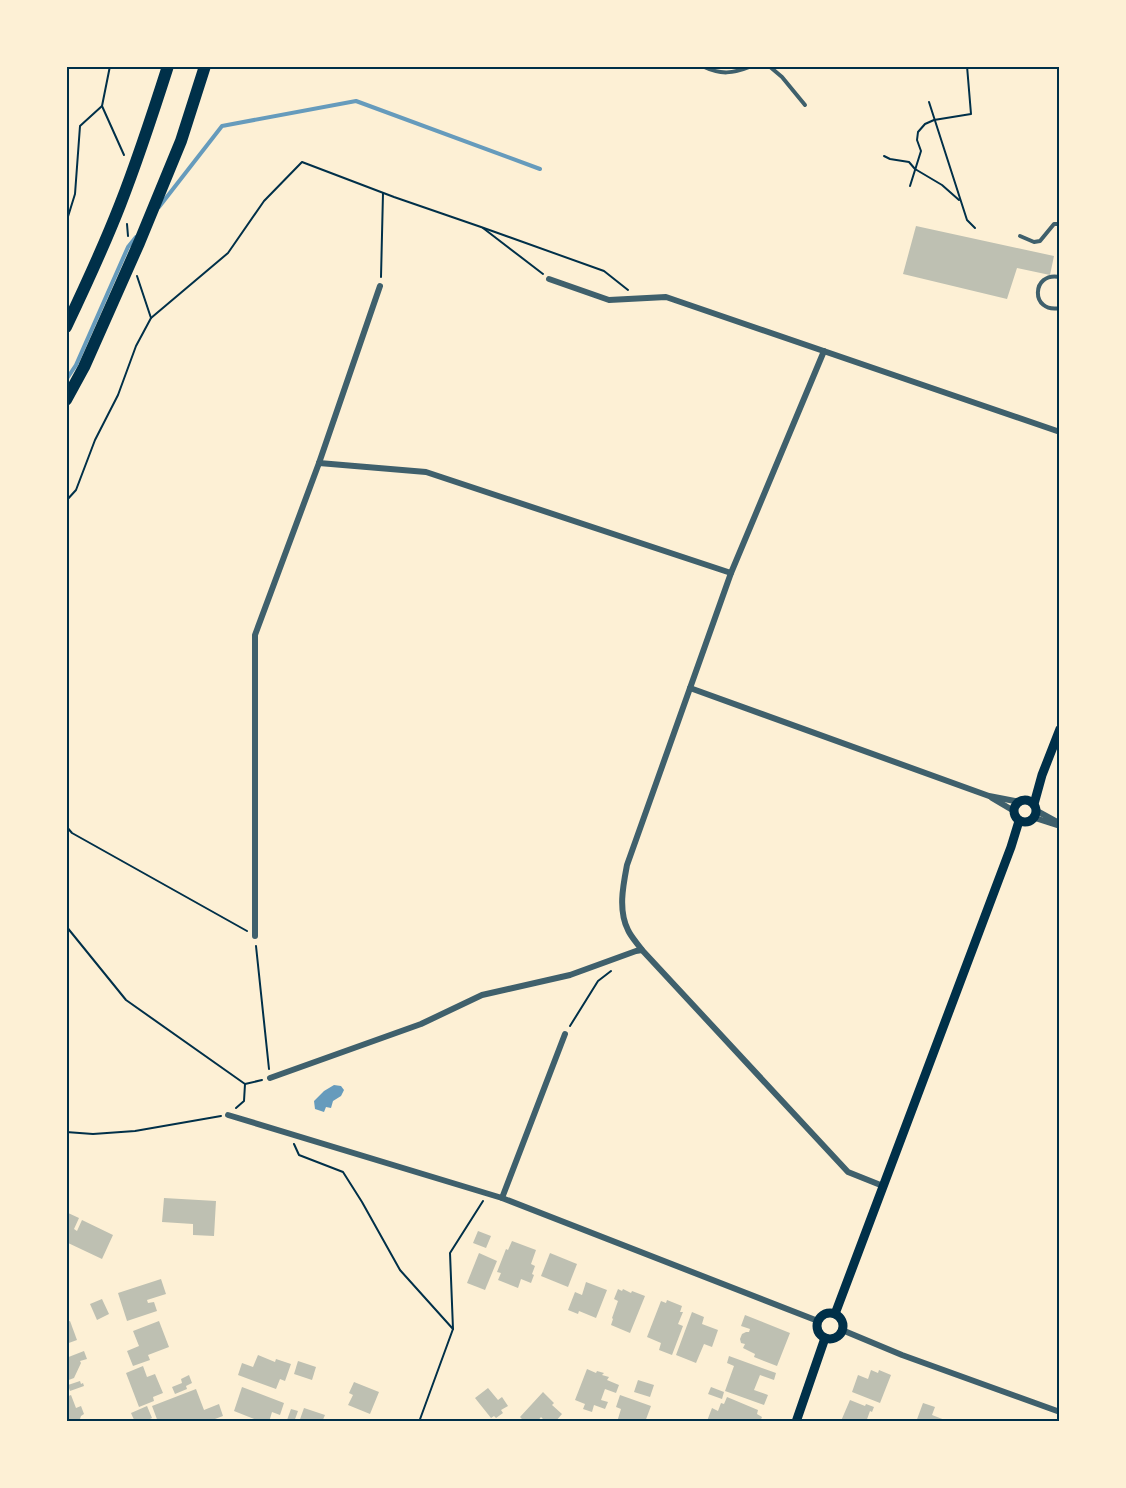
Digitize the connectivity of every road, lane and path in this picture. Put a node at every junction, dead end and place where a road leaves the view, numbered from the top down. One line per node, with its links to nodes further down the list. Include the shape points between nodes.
1 (168, 66): 27 (highway, via 120,206)
2 (205, 66): 29 (highway, via 181,141 125,277)
3 (702, 66): 4 (lane, via 735,73)
4 (752, 66)
5 (770, 66): 8 (lane)
6 (967, 66): 10 (path, via 972,114)
7 (929, 102): 10 (path)
8 (805, 105)
9 (102, 106): 16 (path, via 80,126 75,194)
10 (934, 120): 12 (path, via 918,132 921,150); 15 (path)
11 (884, 156): 12 (path, via 909,162)
12 (915, 169): 13 (path); 15 (path)
13 (910, 186)
14 (383, 193): 18 (path); 23 (path); 26 (path, via 302,162 264,201 228,253)
15 (961, 202): 19 (path, via 967,220)
16 (66, 223)
17 (1060, 224): 20 (lane, via 1054,224 1041,241)
18 (481, 227): 22 (path); 24 (path, via 604,271)
19 (975, 228)
20 (1020, 236)
21 (1059, 276): 25 (lane, via 1043,280 1038,295 1048,308)
22 (549, 279): 24 (street, via 609,300)
23 (380, 286): 31 (street)
24 (638, 298): 28 (street, via 666,297)
25 (1060, 308)
26 (151, 318)
27 (66, 327)
28 (824, 351): 30 (street); 32 (street)
29 (66, 400)
30 (1060, 432)
31 (319, 463): 32 (street, via 426,472); 42 (street, via 255,635)
32 (731, 573): 33 (street)
33 (690, 688): 35 (street); 43 (street, via 627,865 622,909 628,931)
34 (1060, 729): 36 (main road)
35 (989, 796): 36 (street); 37 (street)
36 (1030, 807): 37 (main road, via 1017,804); 38 (main road, via 1030,822); 39 (street)
37 (1014, 811): 38 (main road)
38 (1022, 822): 51 (main road)
39 (1060, 824)
40 (66, 826): 42 (path, via 72,833)
41 (66, 926): 47 (path, via 126,1000)
42 (255, 936): 46 (path)
43 (642, 950): 46 (street, via 570,975 482,995 421,1024); 51 (street, via 848,1172)
44 (617, 966): 45 (path, via 598,981)
45 (565, 1034): 53 (street)
46 (270, 1078): 47 (path)
47 (245, 1084): 48 (path, via 244,1101)
48 (228, 1115): 49 (path, via 135,1131); 50 (street)
49 (66, 1132)
50 (289, 1134): 52 (street); 56 (path, via 299,1155 343,1172 400,1270)
51 (882, 1186): 54 (main road)
52 (488, 1194): 53 (street); 56 (path, via 450,1253)
53 (502, 1198): 55 (street)
54 (835, 1314): 55 (main road, via 826,1313); 57 (main road, via 842,1320)
55 (818, 1321): 58 (main road, via 818,1331)
56 (453, 1329): 60 (path)
57 (842, 1330): 58 (main road, via 835,1337); 59 (street)
58 (825, 1338): 61 (main road)
59 (1060, 1412)
60 (419, 1422)
61 (796, 1422)

